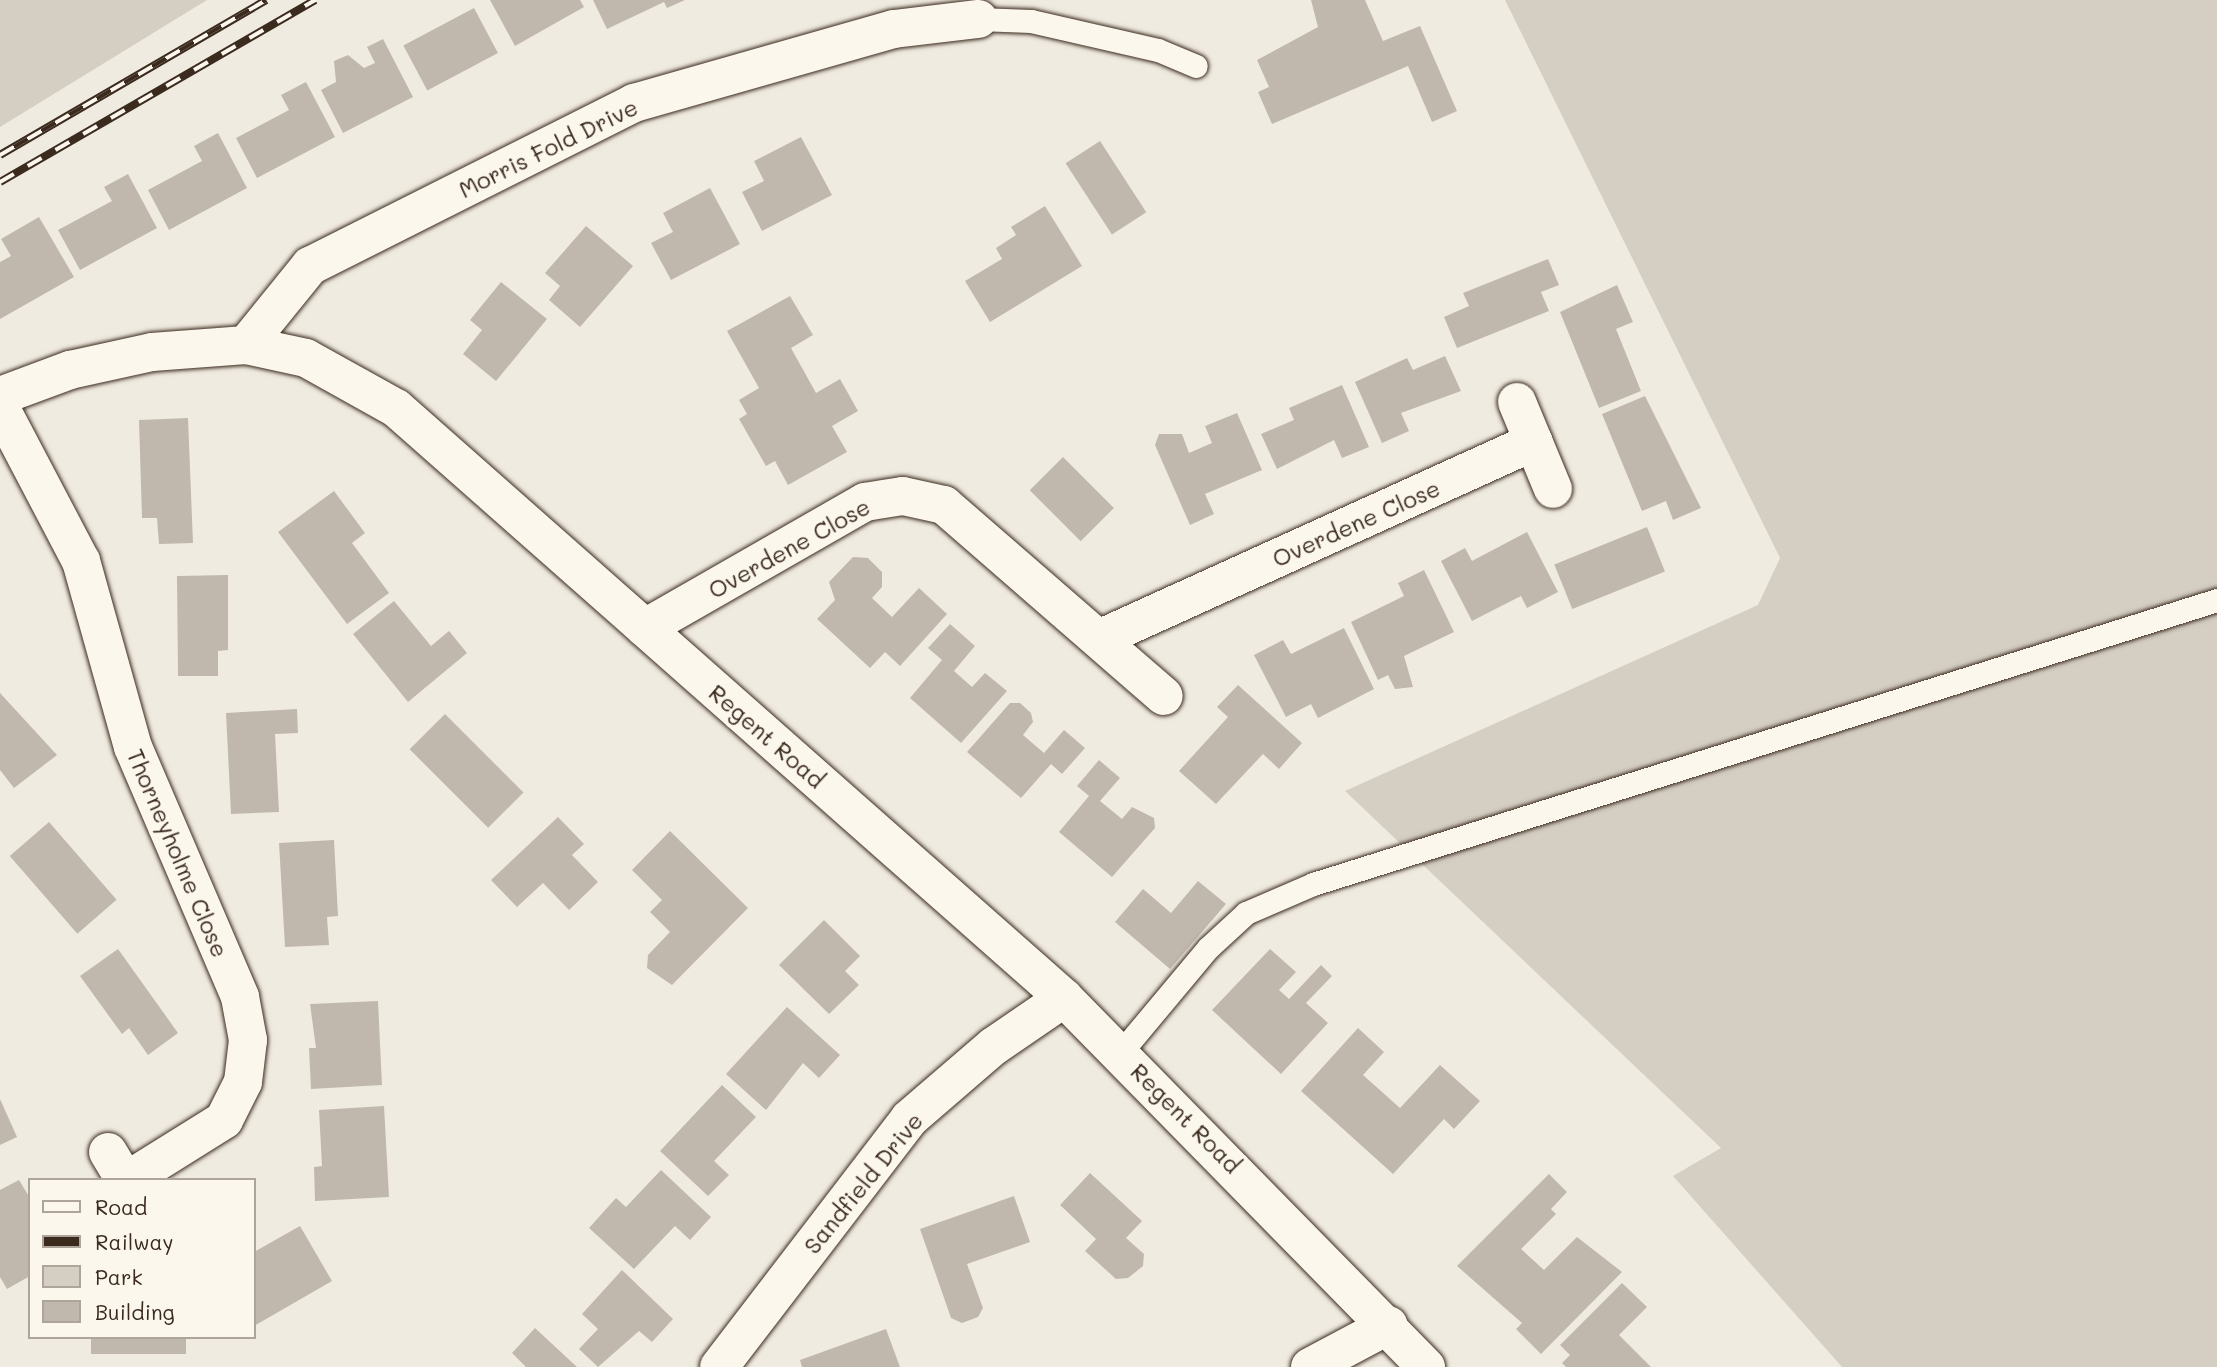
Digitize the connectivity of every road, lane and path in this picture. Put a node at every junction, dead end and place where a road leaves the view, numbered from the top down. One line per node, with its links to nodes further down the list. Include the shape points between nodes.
1 (978, 19): 2 (lane, via 1031,21 1158,50); 3 (street, Morris Fold Drive, via 894,29 634,103 310,266)
2 (1196, 66)
3 (246, 345): 4 (street, Regent Road, via 152,352 70,370); 10 (street, Regent Road, via 306,358 396,408)
4 (0, 396)
5 (1517, 402): 7 (street)
6 (0, 407): 15 (street, Thorneyholme Close, via 81,561 132,747 240,997 248,1040 243,1082 224,1120)
7 (1534, 442): 8 (street); 11 (street, Overdene Close)
8 (1553, 489)
9 (2217, 600): 14 (lane, via 1313,884 1246,913 1208,948)
10 (645, 628): 11 (street, Overdene Close, via 865,502 903,496 943,505); 13 (street, Regent Road)
11 (1101, 638): 12 (street, Overdene Close)
12 (1164, 696)
13 (1064, 998): 14 (street, Regent Road); 17 (street, Sandfield Drive, via 994,1046 909,1119)
14 (1121, 1052): 16 (street, Regent Road)
15 (120, 1170)
16 (1389, 1325): 18 (street); 19 (street, Regent Road)
17 (719, 1367)
18 (1310, 1367)
19 (1426, 1367)

